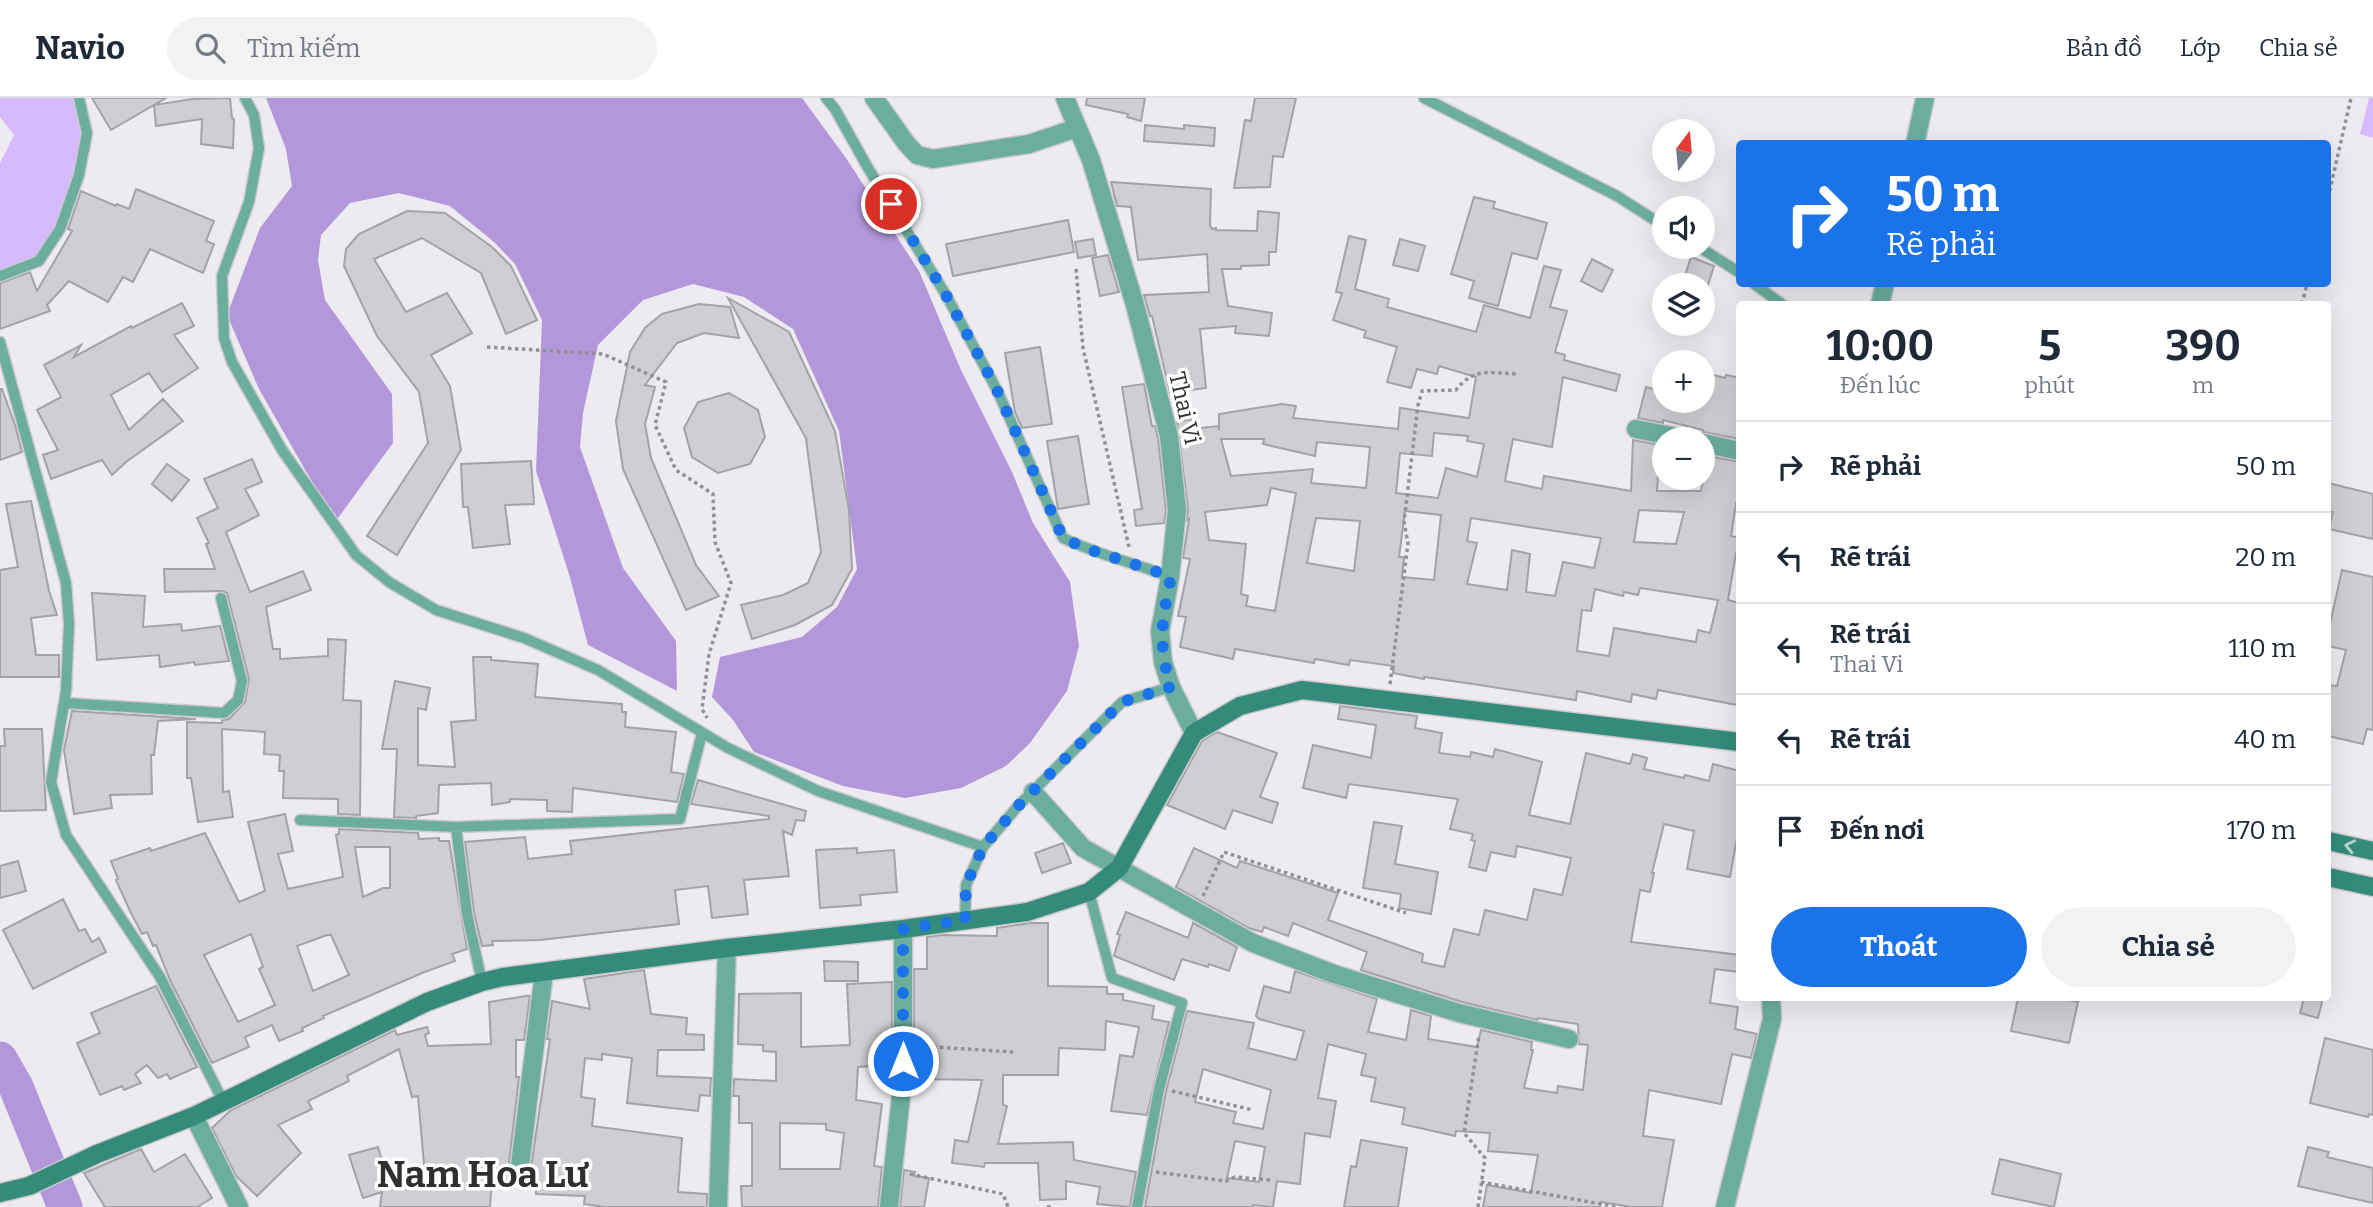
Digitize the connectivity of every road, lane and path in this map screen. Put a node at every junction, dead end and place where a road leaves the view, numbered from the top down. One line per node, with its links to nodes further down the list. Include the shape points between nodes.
1 (79, 98): 16 (lane, via 87,134 79,175 60,229 39,261)
2 (245, 98): 33 (lane, via 254,115 259,148 249,202 222,276 223,338 282,450 356,555 389,582 436,610 524,638 598,670)
3 (826, 98): 26 (lane, via 978,354 1063,538)
4 (874, 98): 9 (street, via 906,144 918,155 933,159 1029,144)
5 (1065, 98): 9 (street, Thai Vi)
6 (1424, 98): 12 (lane)
7 (1925, 98): 10 (street)
8 (2351, 98): 11 (path)
9 (1077, 128): 27 (street, Thai Vi, via 1131,292 1169,436 1177,510)
10 (1916, 140)
11 (2331, 185)
12 (1652, 218)
13 (1715, 257): 15 (lane)
14 (1076, 269): 26 (path, via 1083,348)
15 (1736, 270)
16 (0, 276)
17 (1758, 287): 18 (lane)
18 (1778, 301)
19 (0, 342): 31 (lane, via 66,583 69,624)
20 (487, 348): 32 (path, via 603,354 666,382 655,425 676,470 713,494 715,542 731,583 709,654)
21 (1516, 374): 30 (path, via 1477,372 1456,390 1422,391 1404,522 1408,543)
22 (1636, 429): 23 (street)
23 (1652, 432)
24 (1715, 446): 25 (street)
25 (1736, 450)
26 (1132, 562): 27 (lane)
27 (1171, 577): 29 (street, Thai Vi, via 1160,631)
28 (221, 598): 31 (lane, via 242,681 238,700 224,713)
29 (1171, 687): 34 (street, Thai Vi); 36 (lane, via 1122,702)
30 (1388, 700): 34 (main road, via 1302,690 1240,706); 35 (main road)
31 (64, 703): 59 (lane, via 51,782 66,835 160,977)
32 (702, 709)
33 (702, 733): 38 (lane, via 680,819); 40 (lane, via 818,791)
34 (1194, 733): 42 (main road)
35 (1736, 742)
36 (1033, 792): 40 (lane); 42 (street, via 1083,848)
37 (300, 820): 38 (lane)
38 (456, 827): 52 (lane, via 467,914)
39 (2331, 842): 41 (main road, one-way to 39)
40 (983, 847): 48 (lane, via 966,885)
41 (2373, 851)
42 (1119, 868): 45 (main road); 46 (street)
43 (2331, 878): 44 (main road)
44 (2373, 887)
45 (1089, 892): 48 (main road, via 1027,912); 58 (lane, via 1112,978 1182,1003)
46 (1196, 911): 47 (path, via 1224,852); 54 (street, via 1253,943 1334,974)
47 (1406, 913)
48 (965, 920): 49 (main road)
49 (903, 929): 50 (main road); 56 (street)
50 (727, 948): 51 (main road); 69 (street)
51 (544, 972): 52 (main road); 64 (street)
52 (482, 982): 59 (main road, via 427,1002)
53 (1772, 1001): 75 (street, via 1772,1018)
54 (1482, 1020): 55 (street); 66 (path, via 1464,1133 1485,1158)
55 (1569, 1040)
56 (903, 1045): 57 (path); 62 (street)
57 (1013, 1052)
58 (1159, 1089): 60 (path); 63 (lane)
59 (223, 1101): 61 (main road)
60 (1253, 1110)
61 (194, 1116): 67 (main road, via 29,1186); 68 (street)
62 (891, 1170): 70 (street); 71 (path, via 1003,1194)
63 (1143, 1170): 65 (path, via 1226,1181 1235,1177); 72 (lane)
64 (519, 1173)
65 (1270, 1180)
66 (1481, 1182): 73 (path); 74 (path)
67 (0, 1193)
68 (239, 1207)
69 (718, 1207)
70 (889, 1207)
71 (1009, 1207)
72 (1138, 1207)
73 (1478, 1207)
74 (1617, 1207)
75 (1725, 1207)

